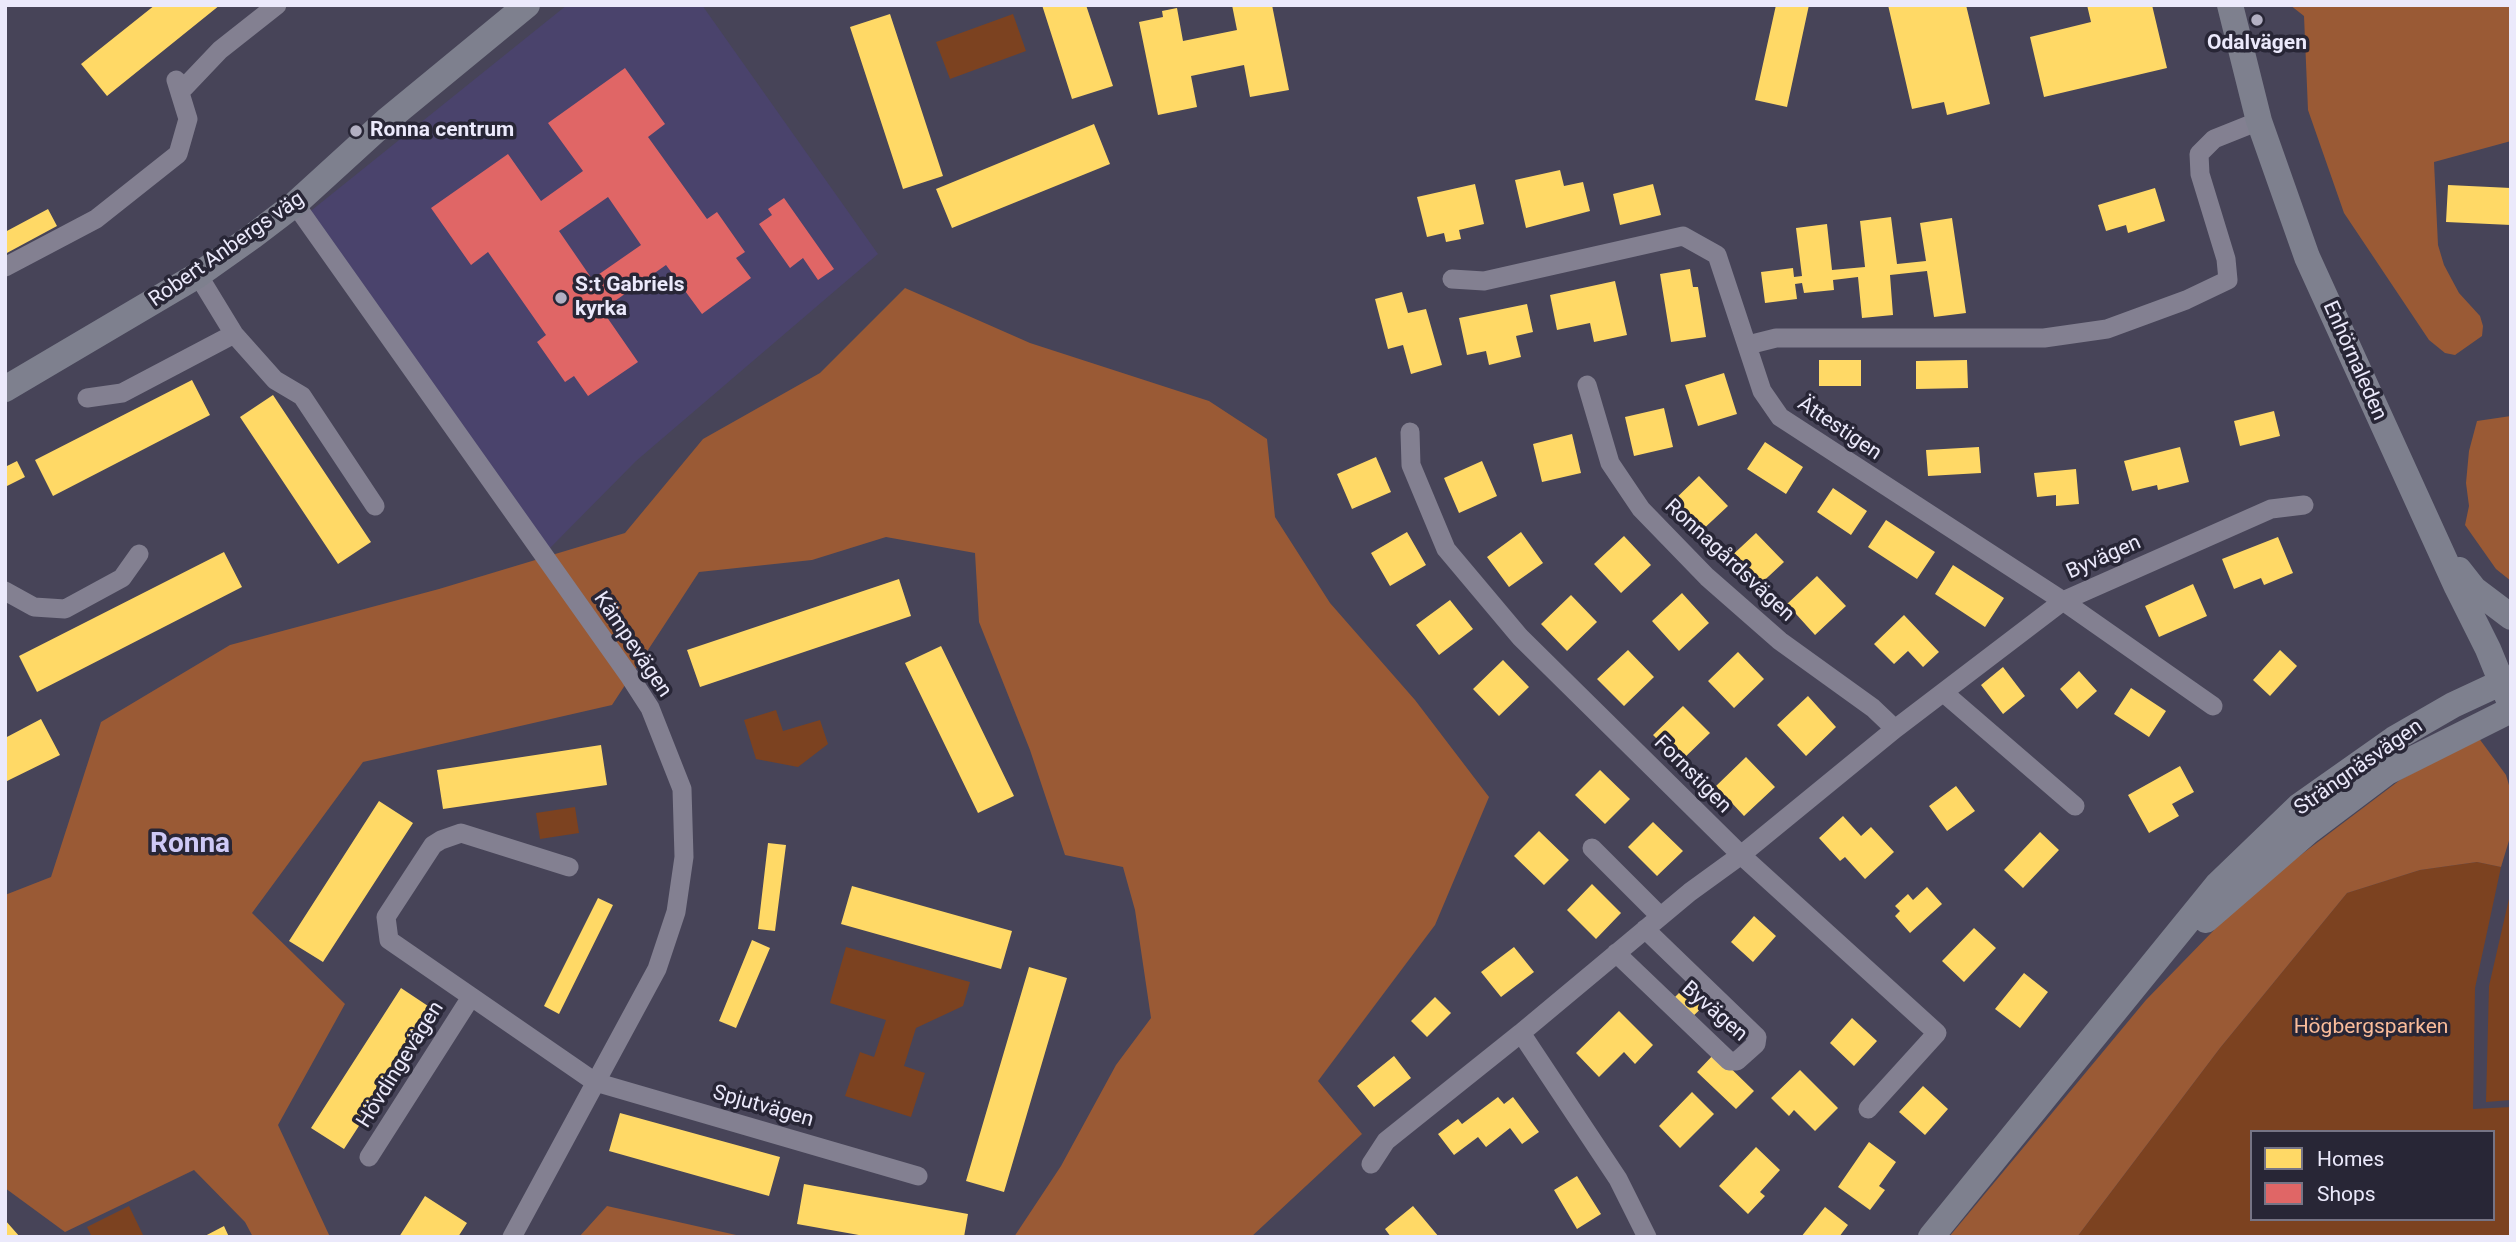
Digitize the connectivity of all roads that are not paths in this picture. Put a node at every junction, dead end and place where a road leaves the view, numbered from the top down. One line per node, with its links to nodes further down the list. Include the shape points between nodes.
1 (277, 5): 6 (street, via 179,85 188,119 178,154 96,219)
2 (527, 5): 5 (street, Robert Anbergs väg)
3 (2230, 5): 4 (street, Enhörnaleden)
4 (2259, 121): 10 (street, via 2214,139 2199,154 2200,174 2228,279 2186,300 2107,329 2043,338 1776,338); 17 (street, Enhörnaleden, via 2307,257)
5 (295, 204): 7 (street, Robert Anbergs väg); 34 (street, Kämpevägen, via 630,677 650,708 674,765 682,789 684,857 676,912 657,969)
6 (5, 267)
7 (198, 275): 9 (street); 12 (street, Robert Anbergs väg)
8 (1452, 279): 10 (street, Ättestigen, via 1484,281 1683,236 1717,255)
9 (234, 334): 13 (street, via 122,393); 16 (street, via 275,380 302,396)
10 (1748, 345): 20 (street, Ättestigen, via 1762,391 1780,418)
11 (1587, 385): 25 (street, Ronnagårdsvägen, via 1610,463 1641,509 1707,577 1780,641)
12 (5, 389)
13 (87, 398)
14 (1410, 432): 28 (street, Fornstigen, via 1411,465 1446,549 1520,637)
15 (2304, 505): 20 (street, Byvägen, via 2270,509)
16 (374, 506)
17 (2438, 545): 21 (street, via 2474,589); 23 (street, Enhörnaleden)
18 (139, 554): 19 (street, via 122,578 65,609 34,607)
19 (5, 591)
20 (2063, 601): 22 (street, Byvägen); 24 (street, Ättestigen)
21 (2511, 617)
22 (1944, 693): 25 (street, Byvägen); 26 (street)
23 (2509, 694): 41 (street, Strängnäsvägen, via 2387,772 2310,830 2143,978)
24 (2213, 706)
25 (1895, 729): 28 (street, Byvägen)
26 (2076, 806)
27 (1592, 848): 30 (street, Byvägen)
28 (1741, 855): 30 (street, Byvägen); 35 (street, Fornstigen, via 1937,1033)
29 (569, 867): 32 (street, Hövdingevägen, via 461,833 433,845 386,917 388,940)
30 (1652, 922): 31 (street, Byvägen); 31 (street, Byvägen, via 1757,1037 1756,1044 1737,1060 1730,1060)
31 (1616, 953): 33 (street, Byvägen)
32 (471, 997): 34 (street, Hövdingevägen); 36 (street, Hövdingevägen)
33 (1521, 1033): 37 (street, Byvägen, via 1386,1140); 40 (street, via 1618,1179)
34 (595, 1083): 38 (street, Spjutvägen); 39 (street, Kämpevägen)
35 (1868, 1109)
36 (369, 1157)
37 (1371, 1164)
38 (918, 1176)
39 (512, 1237)
40 (1647, 1237)
41 (1931, 1237)

